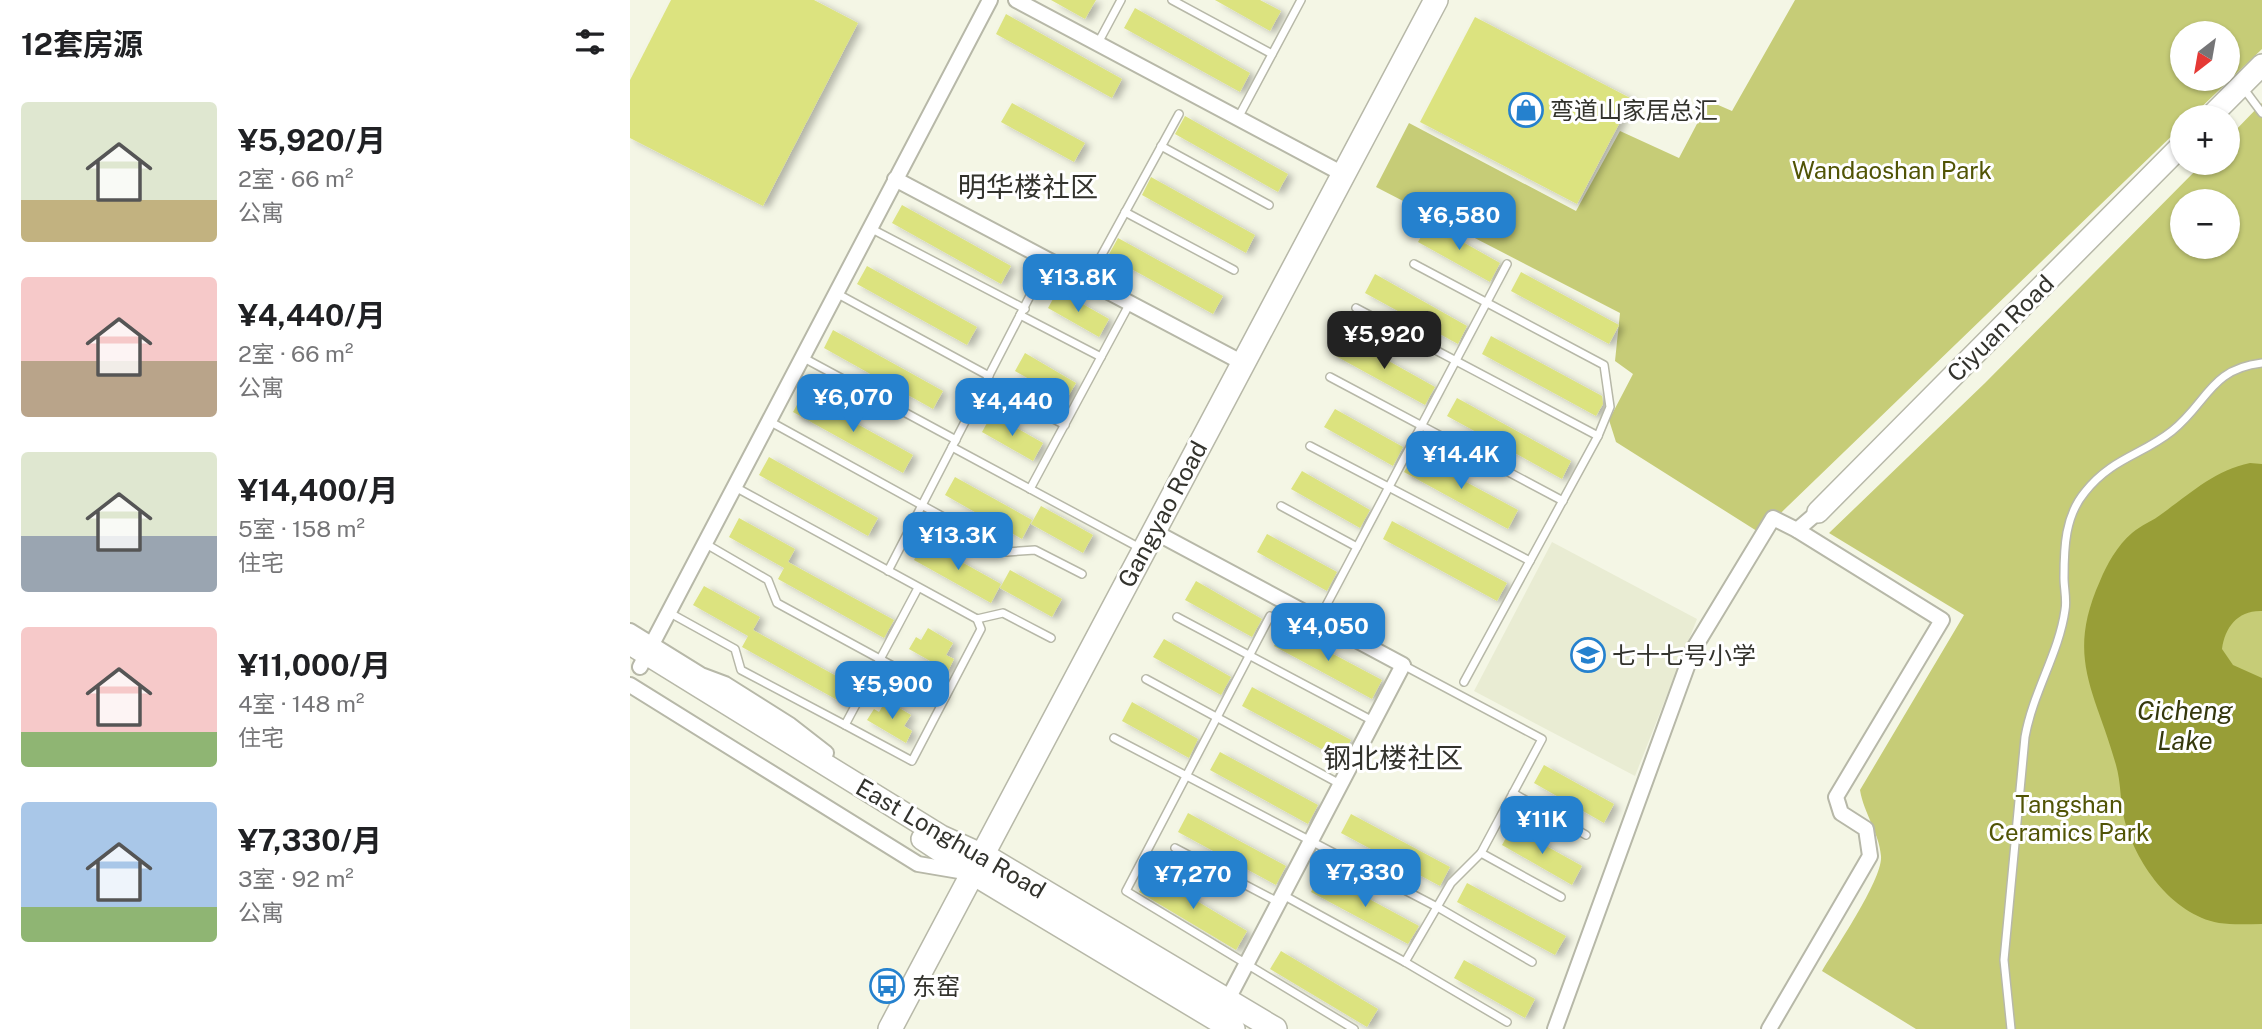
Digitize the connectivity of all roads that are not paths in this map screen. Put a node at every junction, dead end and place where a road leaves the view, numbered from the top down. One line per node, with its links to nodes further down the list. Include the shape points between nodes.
1 (990, 0): 18 (street)
2 (1016, 0): 7 (street)
3 (1121, 0): 7 (lane)
4 (1172, 0): 8 (lane)
5 (1301, 0): 8 (lane)
6 (1436, 0): 17 (main road, Gangyao Road)
7 (1098, 44): 14 (street)
8 (1272, 54): 14 (lane)
9 (2262, 65): 10 (street)
10 (2241, 86): 11 (street); 12 (lane)
11 (2222, 105)
12 (2262, 113)
13 (1179, 114): 15 (lane)
14 (1238, 118): 17 (street)
15 (1161, 146): 19 (lane); 20 (lane)
16 (2170, 157): 51 (street, Ciyuan Road)
17 (1343, 174): 35 (main road, Gangyao Road)
18 (895, 179): 21 (street); 22 (street)
19 (1269, 205)
20 (1125, 212): 25 (lane); 26 (lane)
21 (870, 228): 27 (street); 31 (lane)
22 (1049, 260): 26 (street); 31 (lane)
23 (1414, 264): 29 (lane)
24 (1507, 264): 29 (lane)
25 (1234, 270)
26 (1088, 281): 28 (street)
27 (836, 293): 32 (street); 38 (lane)
28 (1130, 303): 33 (lane); 35 (street)
29 (1486, 303): 34 (lane); 42 (lane, via 1604,365 1610,407)
30 (1356, 308): 34 (lane)
31 (1022, 312): 33 (lane); 38 (lane)
32 (802, 357): 39 (street); 43 (lane)
33 (1101, 357): 40 (lane)
34 (1456, 361): 41 (lane); 42 (lane)
35 (1243, 363): 53 (main road, Gangyao Road)
36 (2262, 363): 100 (lane, via 2241,365 2225,373 2171,432 2102,472 2072,512 2065,536 2066,608 2031,706 2025,737 2004,960)
37 (1330, 377): 41 (lane)
38 (987, 379): 40 (lane); 43 (lane)
39 (769, 421): 45 (street); 49 (lane)
40 (1065, 425): 47 (lane)
41 (1422, 426): 46 (lane); 48 (lane)
42 (1598, 436): 48 (lane)
43 (954, 443): 47 (lane); 49 (lane)
44 (1310, 446): 46 (lane)
45 (735, 487): 54 (street); 57 (lane)
46 (1389, 487): 55 (lane); 56 (lane)
47 (1030, 489): 53 (lane)
48 (1563, 501): 56 (lane)
49 (922, 505): 57 (lane); 58 (lane, via 1007,552 1035,550)
50 (1281, 506): 55 (lane)
51 (1818, 512): 52 (street)
52 (1797, 530): 98 (street, via 1773,518 1693,650); 99 (street, via 1942,620 1836,797 1841,813 1866,829 1870,856)
53 (1148, 541): 64 (street); 85 (main road, Gangyao Road)
54 (706, 544): 60 (street); 68 (lane, via 768,579 777,603)
55 (1357, 547): 64 (lane)
56 (1530, 561): 72 (lane)
57 (887, 571): 59 (lane)
58 (1082, 574)
59 (918, 588): 63 (lane); 68 (lane)
60 (670, 613): 69 (street); 76 (lane, via 735,649 741,670)
61 (1270, 616): 67 (lane)
62 (1177, 617): 67 (lane)
63 (977, 619): 66 (lane, via 1003,613); 73 (lane, via 981,629)
64 (1319, 620): 70 (street)
65 (630, 631): 69 (street)
66 (1051, 638)
67 (1250, 654): 74 (lane); 75 (lane)
68 (880, 659): 73 (lane); 76 (lane)
69 (638, 660): 85 (street, East Longhua Road, via 941,836); 85 (street, via 918,864)
70 (1403, 665): 75 (street); 80 (lane, via 1542,739)
71 (1146, 679): 74 (lane)
72 (1464, 682)
73 (946, 695): 76 (lane, via 912,761)
74 (1217, 716): 78 (lane); 79 (lane)
75 (1374, 721): 79 (street)
76 (845, 725)
77 (1114, 738): 78 (lane)
78 (1186, 775): 82 (lane); 91 (lane, via 1126,891)
79 (1340, 784): 82 (street)
80 (1513, 793): 81 (lane); 84 (lane)
81 (1586, 835)
82 (1311, 841): 87 (street); 88 (lane)
83 (1175, 848): 87 (lane)
84 (1481, 853): 86 (lane); 88 (lane, via 1451,883)
85 (978, 864): 92 (main road, East Longhua Road); 94 (main road, Gangyao Road); 95 (main road, East Longhua Road)
86 (1561, 897)
87 (1281, 899): 89 (lane); 91 (street)
88 (1439, 908): 89 (lane); 90 (lane)
89 (1405, 962): 93 (lane)
90 (1532, 962)
91 (1247, 963): 92 (street); 97 (lane)
92 (1227, 1001): 96 (main road, East Longhua Road)
93 (1507, 1022)
94 (890, 1029)
95 (1233, 1029)
96 (1275, 1029)
97 (1354, 1029)
98 (1555, 1029)
99 (1769, 1029)
100 (2011, 1029)

